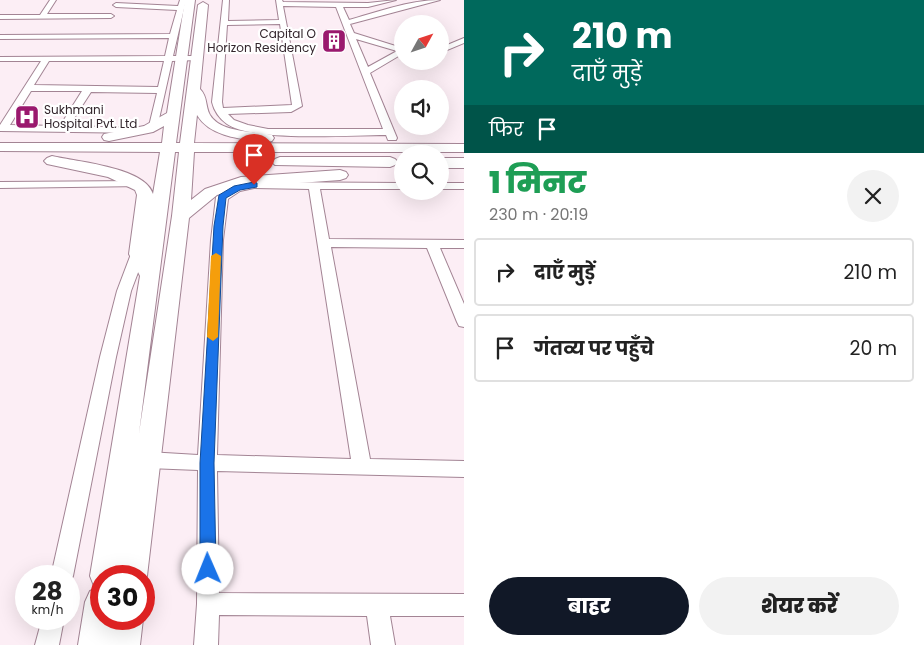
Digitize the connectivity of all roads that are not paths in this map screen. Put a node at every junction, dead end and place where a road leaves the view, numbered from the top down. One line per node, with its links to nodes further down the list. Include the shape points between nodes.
1 (53, 0): 13 (street)
2 (203, 0): 26 (main road)
3 (226, 0): 15 (street)
4 (393, 0): 10 (street)
5 (437, 0): 11 (street)
6 (117, 2): 7 (street); 17 (street)
7 (184, 2): 20 (street); 25 (main road)
8 (279, 2): 9 (street); 14 (street)
9 (339, 5): 10 (street); 16 (street)
10 (368, 5): 11 (street)
11 (386, 12): 16 (street)
12 (0, 17): 13 (street)
13 (42, 17): 17 (street)
14 (283, 22): 15 (street); 34 (street, via 297,106 291,109)
15 (224, 23): 34 (street)
16 (346, 23): 18 (street)
17 (107, 26): 19 (street); 20 (street)
18 (349, 34): 23 (street); 29 (street)
19 (0, 36)
20 (173, 36): 25 (street)
21 (464, 40): 22 (street)
22 (449, 47)
23 (394, 48)
24 (394, 56): 29 (street)
25 (175, 58): 26 (street); 28 (street); 32 (street); 35 (main road)
26 (197, 58): 33 (main road)
27 (0, 59): 28 (street)
28 (46, 59): 30 (street)
29 (365, 72): 39 (street, via 390,135)
30 (27, 88): 31 (street); 36 (street)
31 (88, 89): 32 (street); 38 (street)
32 (161, 90): 37 (street)
33 (194, 91): 39 (main road, via 201,100 203,115 216,126 243,134); 44 (main road)
34 (219, 110): 39 (street, via 231,122 246,128)
35 (172, 116): 37 (main road); 44 (main road)
36 (2, 128): 38 (street)
37 (147, 128): 38 (street); 41 (main road)
38 (63, 129)
39 (290, 137): 42 (main road)
40 (0, 147): 41 (main road)
41 (68, 147): 44 (main road)
42 (316, 147): 43 (main road); 44 (main road)
43 (464, 148)
44 (176, 154): 46 (main road); 47 (main road); 57 (main road); 62 (main road)
45 (0, 160): 46 (main road)
46 (52, 161): 51 (main road, via 108,173)
47 (394, 162)
48 (449, 163): 49 (main road)
49 (464, 163)
50 (394, 168): 57 (main road, via 241,182 211,192)
51 (139, 184): 52 (street); 61 (main road, via 145,195)
52 (0, 185)
53 (314, 186): 54 (street); 58 (street); 65 (street, via 254,185 237,188 222,197 217,240)
54 (394, 186)
55 (449, 186): 56 (street)
56 (464, 186)
57 (181, 216): 64 (main road)
58 (324, 243): 59 (street); 66 (street)
59 (432, 244): 60 (street); 63 (street)
60 (464, 244)
61 (138, 254): 62 (main road); 68 (street, via 124,291 108,358)
62 (150, 277): 69 (main road)
63 (464, 322)
64 (148, 460): 65 (street); 70 (main road)
65 (207, 463): 66 (street); 71 (street)
66 (362, 467): 67 (street)
67 (464, 469)
68 (64, 565)
69 (107, 565)
70 (134, 565)
71 (208, 604): 72 (street); 80 (street)
72 (377, 606): 73 (street); 81 (street)
73 (464, 606)
74 (50, 630): 77 (street)
75 (96, 630): 78 (main road)
76 (125, 630): 79 (main road)
77 (47, 645)
78 (94, 645)
79 (123, 645)
80 (206, 645)
81 (383, 645)

